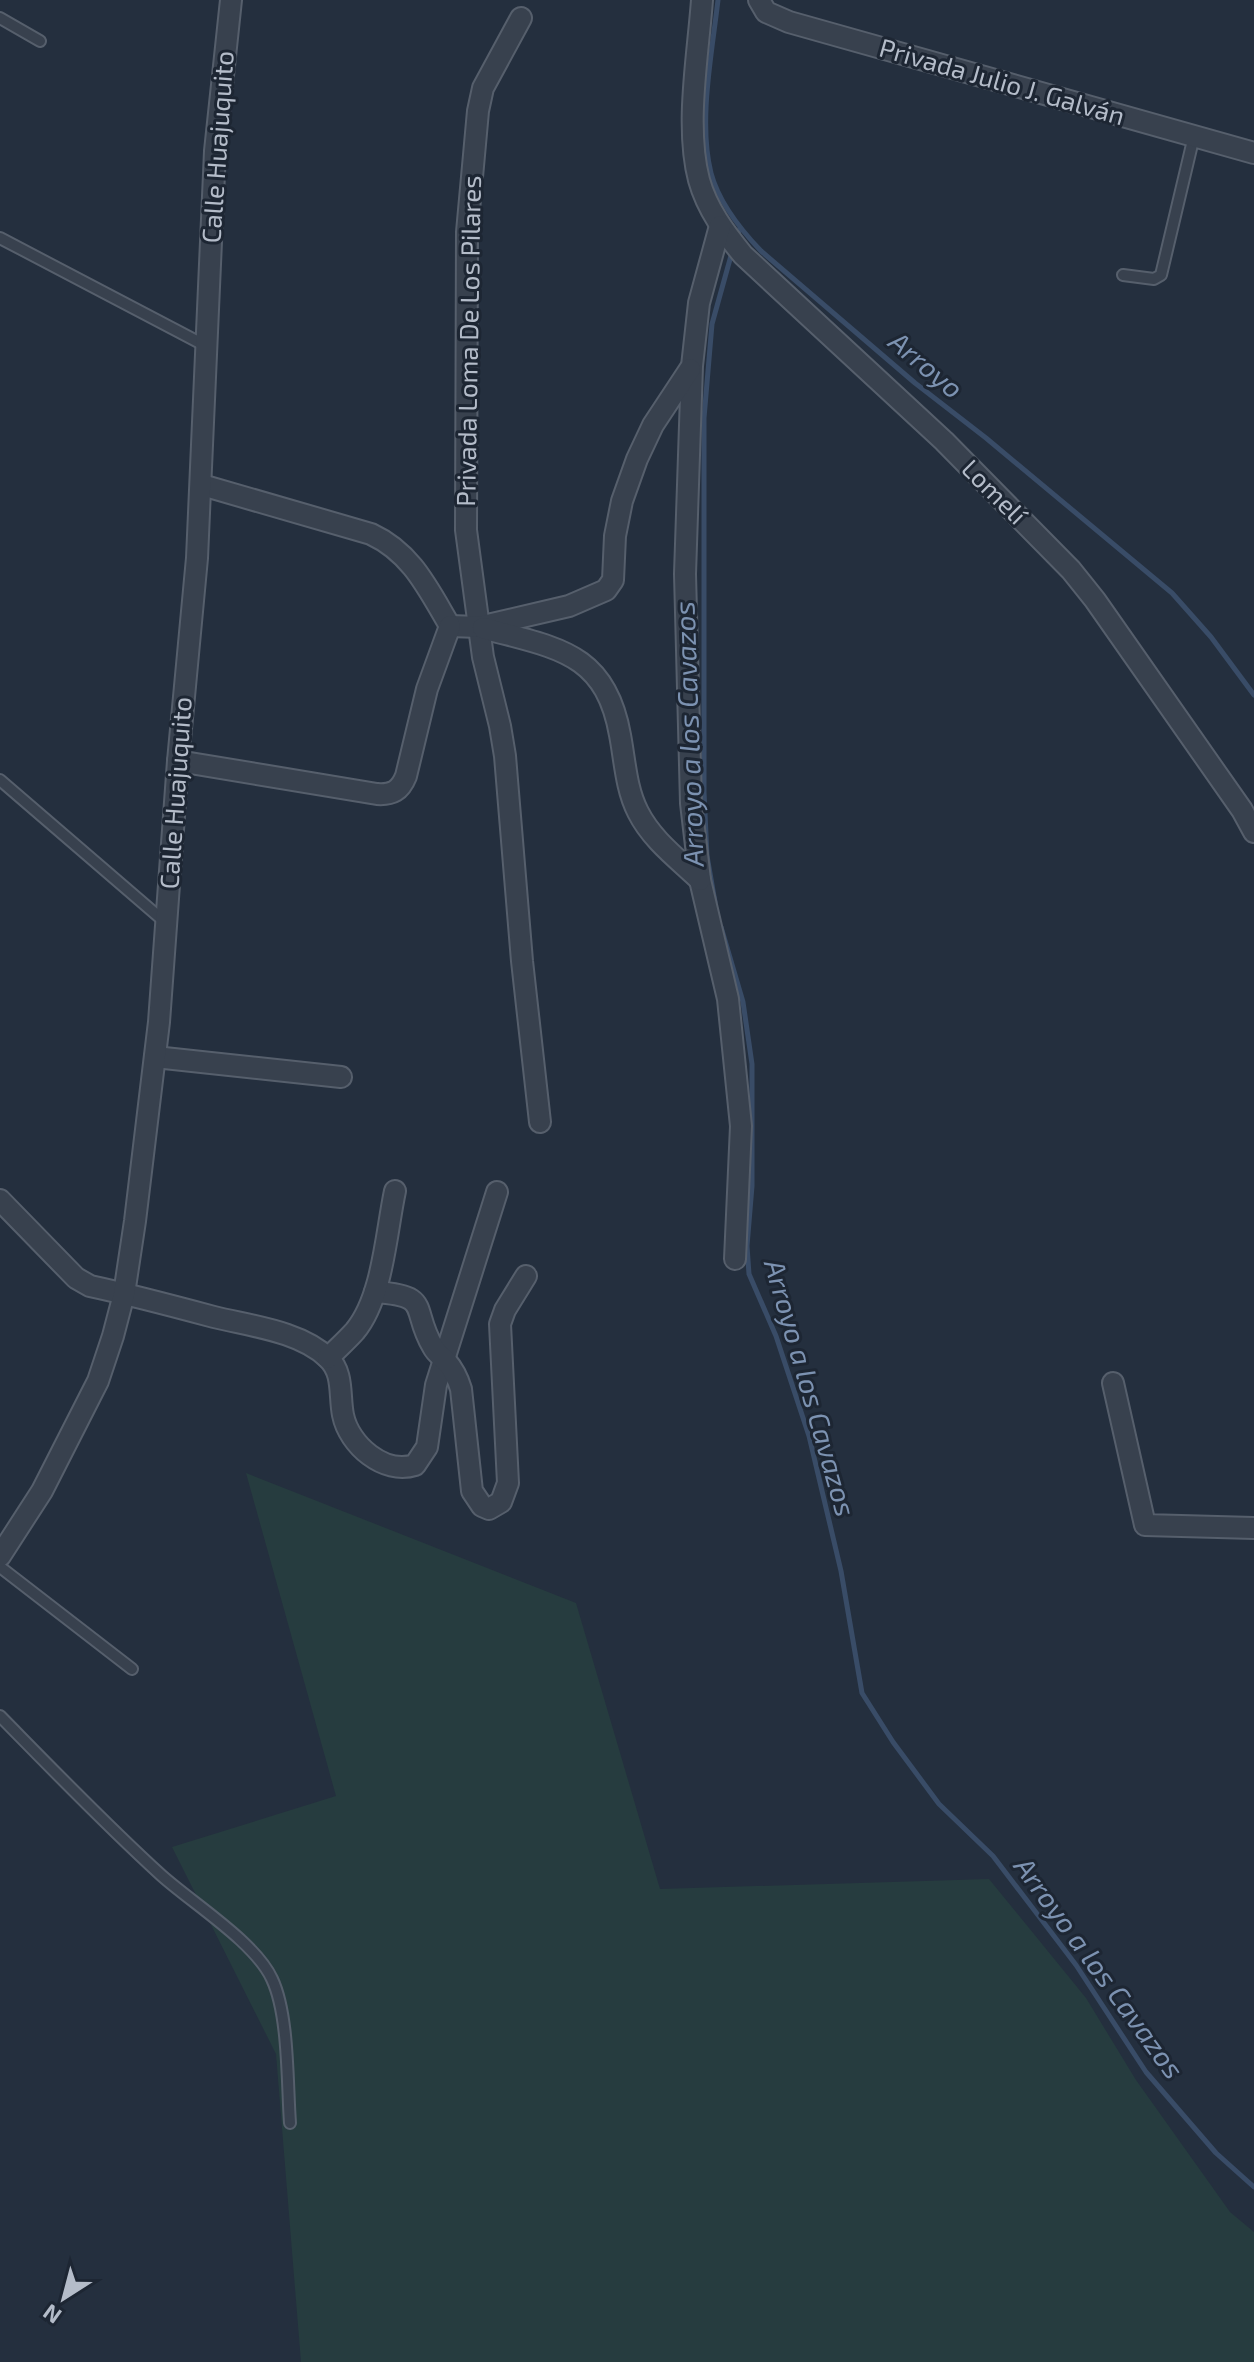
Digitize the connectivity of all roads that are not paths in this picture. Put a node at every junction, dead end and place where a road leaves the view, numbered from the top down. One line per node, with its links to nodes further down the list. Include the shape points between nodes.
1 (231, 0): 12 (street, Calle Huajuquito, via 215,151)
2 (702, 0): 9 (street, Lomelí, via 693,124 700,183)
3 (759, 0): 7 (street, Privada Julio J. Galván, via 766,12 789,22)
4 (0, 18): 6 (lane)
5 (521, 18): 16 (street, Privada Loma De Los Pilares, via 483,88 469,194 466,530)
6 (40, 41)
7 (1194, 136): 8 (street, Privada Julio J. Galván); 11 (lane, via 1161,275)
8 (1254, 153)
9 (720, 226): 13 (street, via 699,303); 19 (street, Lomelí, via 743,255 944,441 1071,570)
10 (0, 238): 12 (lane)
11 (1123, 275)
12 (206, 346): 14 (street, Calle Huajuquito)
13 (692, 366): 16 (street, via 637,459 622,501 613,580 606,590 569,606); 20 (street, via 685,574 691,803)
14 (202, 485): 15 (street, via 386,541 408,558); 17 (street, Calle Huajuquito)
15 (450, 626): 16 (street); 17 (street, via 427,689 406,776 393,793)
16 (479, 627): 20 (street, via 560,650 596,675 616,710 638,813); 24 (street, Privada Loma De Los Pilares, via 505,756)
17 (178, 761): 21 (street, Calle Huajuquito)
18 (0, 780): 21 (lane)
19 (1254, 832)
20 (700, 880): 28 (street, via 728,999 737,1067 741,1126)
21 (166, 923): 22 (street, Calle Huajuquito)
22 (155, 1057): 23 (street); 31 (street, Calle Huajuquito)
23 (341, 1077)
24 (540, 1122)
25 (395, 1191): 30 (street)
26 (497, 1192): 33 (street)
27 (0, 1200): 31 (street, via 76,1278)
28 (735, 1259)
29 (526, 1276): 33 (street, via 500,1324 508,1483 501,1502 489,1509 472,1491 461,1389)
30 (375, 1292): 32 (street, via 356,1330); 33 (street, via 412,1300 435,1351)
31 (124, 1294): 32 (street, via 279,1333); 36 (street, Calle Huajuquito, via 98,1381 42,1491)
32 (328, 1358): 33 (street, via 337,1368 349,1431 375,1459 406,1468 415,1465 427,1447)
33 (445, 1360)
34 (1113, 1383): 35 (street, via 1145,1525)
35 (1254, 1528)
36 (0, 1556)
37 (0, 1567): 38 (lane)
38 (132, 1669)
39 (0, 1716): 40 (lane, via 112,1828 262,1963 281,2009)
40 (290, 2123)

